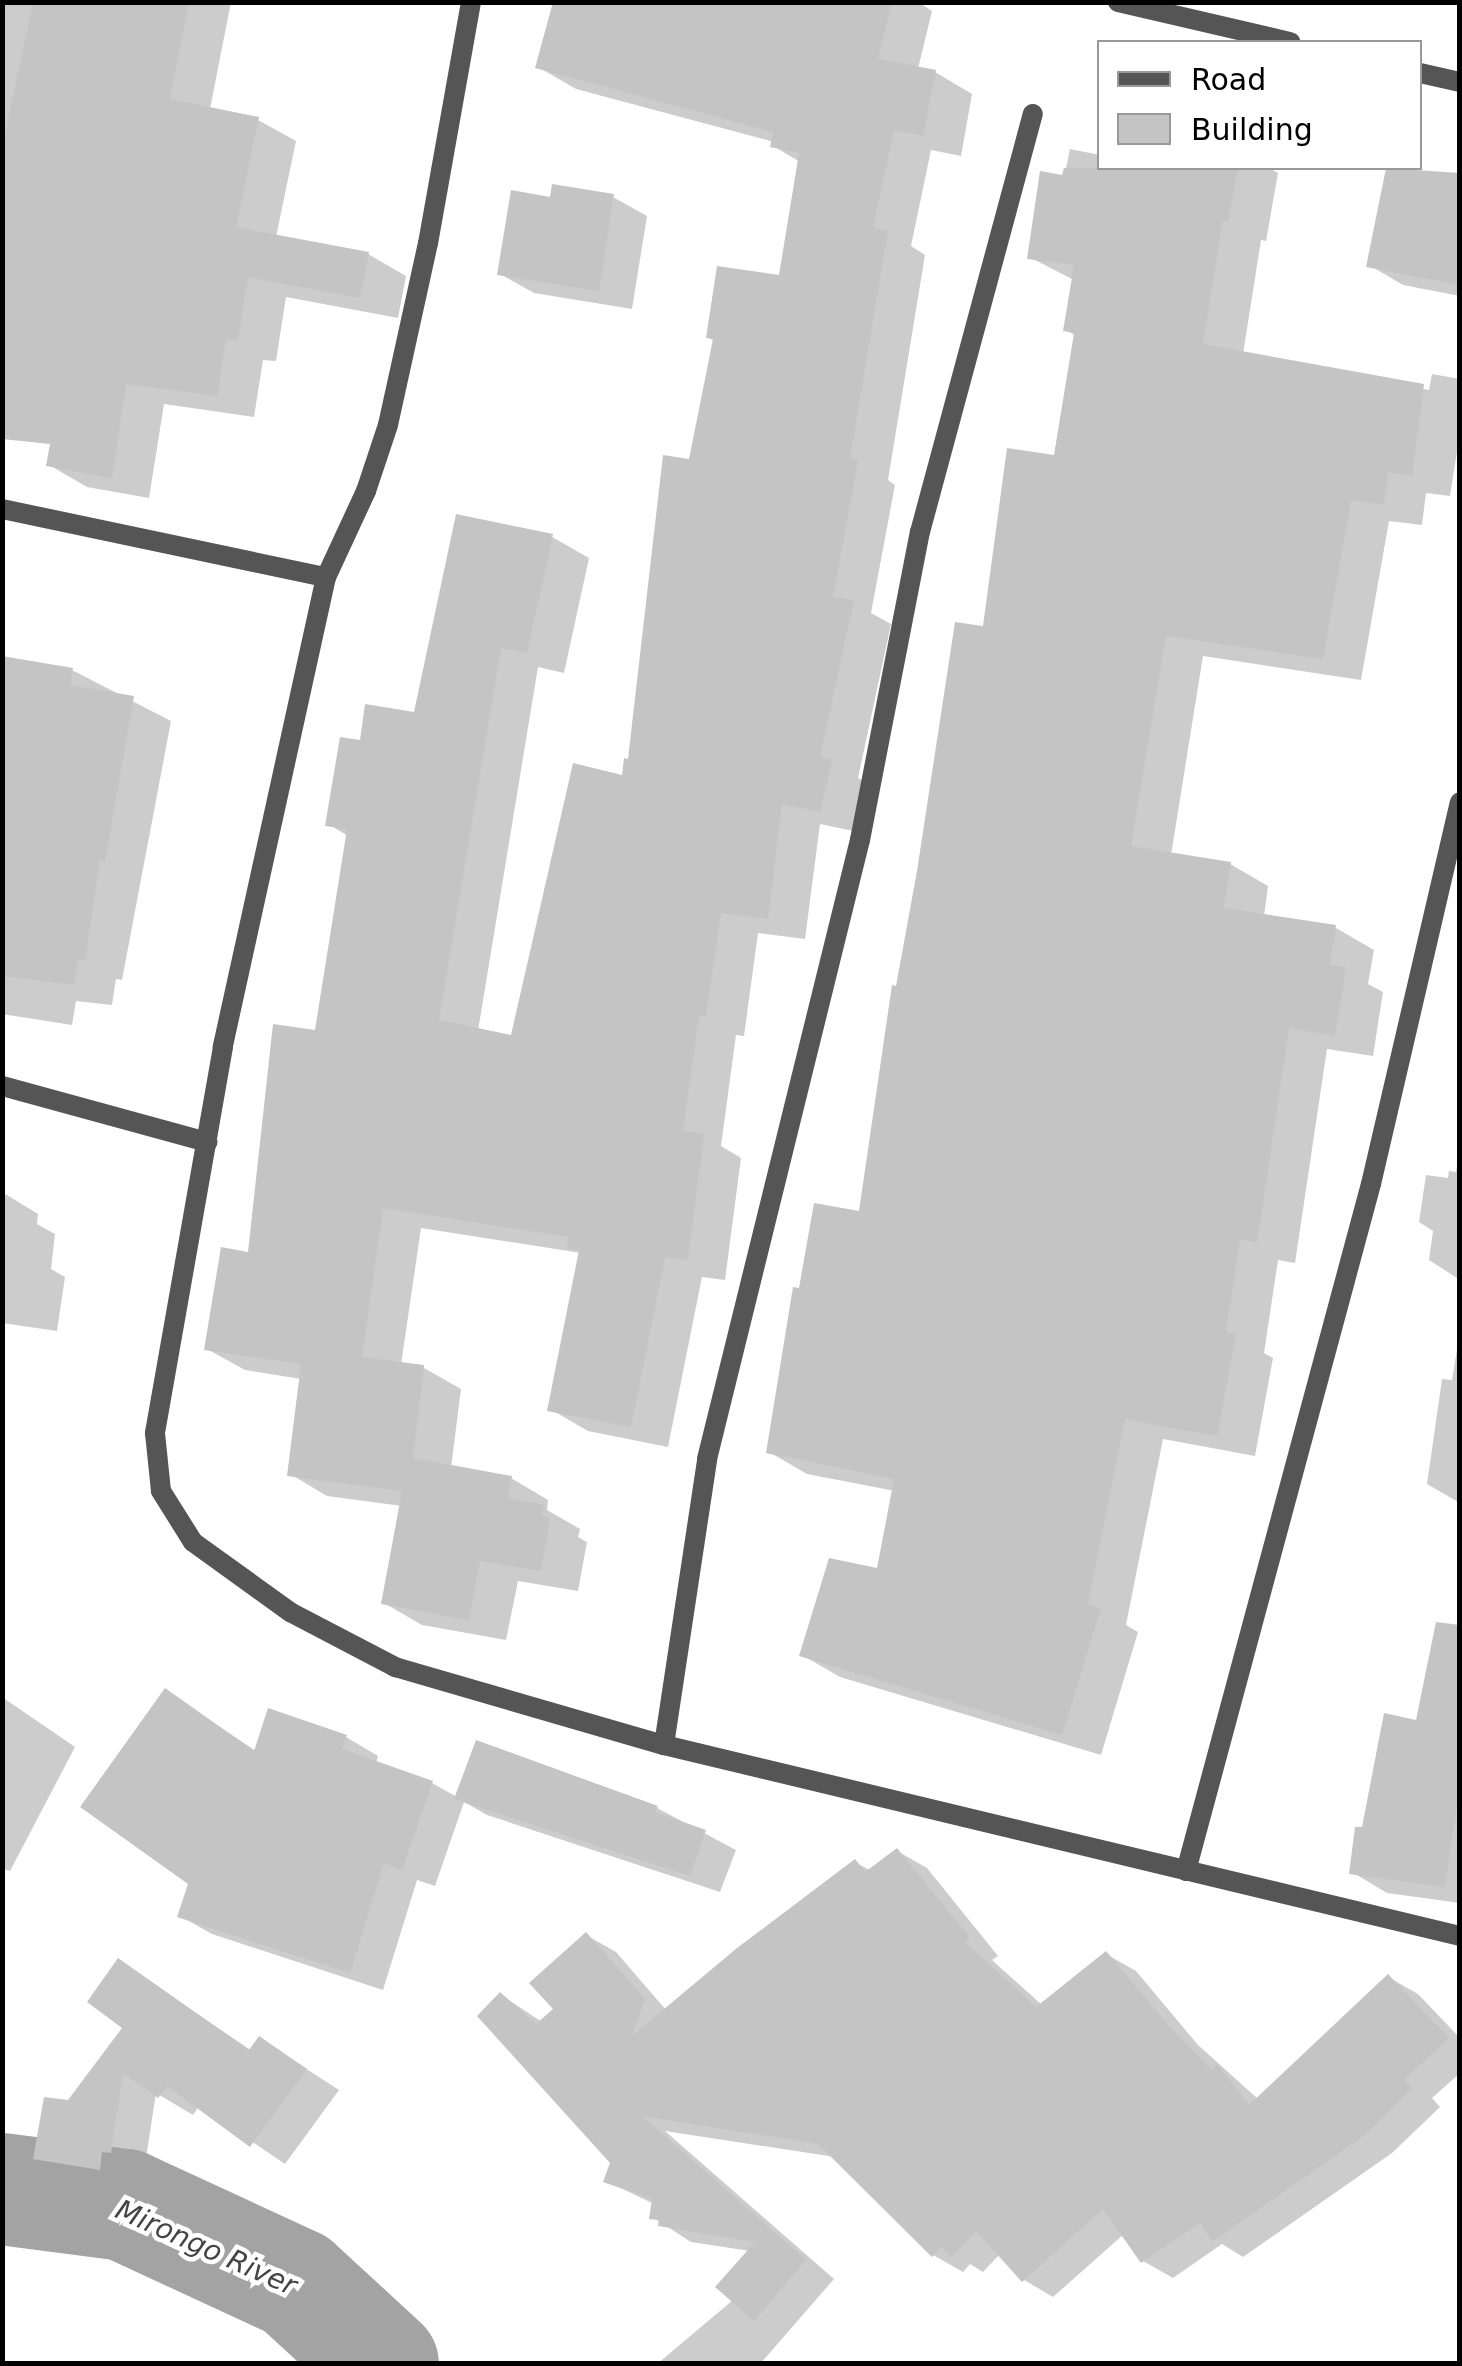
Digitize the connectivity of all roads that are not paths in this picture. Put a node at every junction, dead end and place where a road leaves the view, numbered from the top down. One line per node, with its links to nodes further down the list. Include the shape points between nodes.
1 (471, 2): 8 (street, via 388,424)
2 (1118, 2): 3 (street)
3 (1281, 40)
4 (1422, 73): 5 (street)
5 (1460, 82)
6 (1033, 114): 12 (street, via 920,532 860,840 708,1459)
7 (2, 510): 8 (street)
8 (326, 578): 11 (street)
9 (1460, 802): 13 (street, via 1371,1184)
10 (2, 1086): 11 (street)
11 (207, 1142): 12 (street, via 156,1433 161,1491 193,1542 290,1612 396,1667)
12 (664, 1745): 13 (street)
13 (1186, 1870): 14 (street)
14 (1460, 1936)

